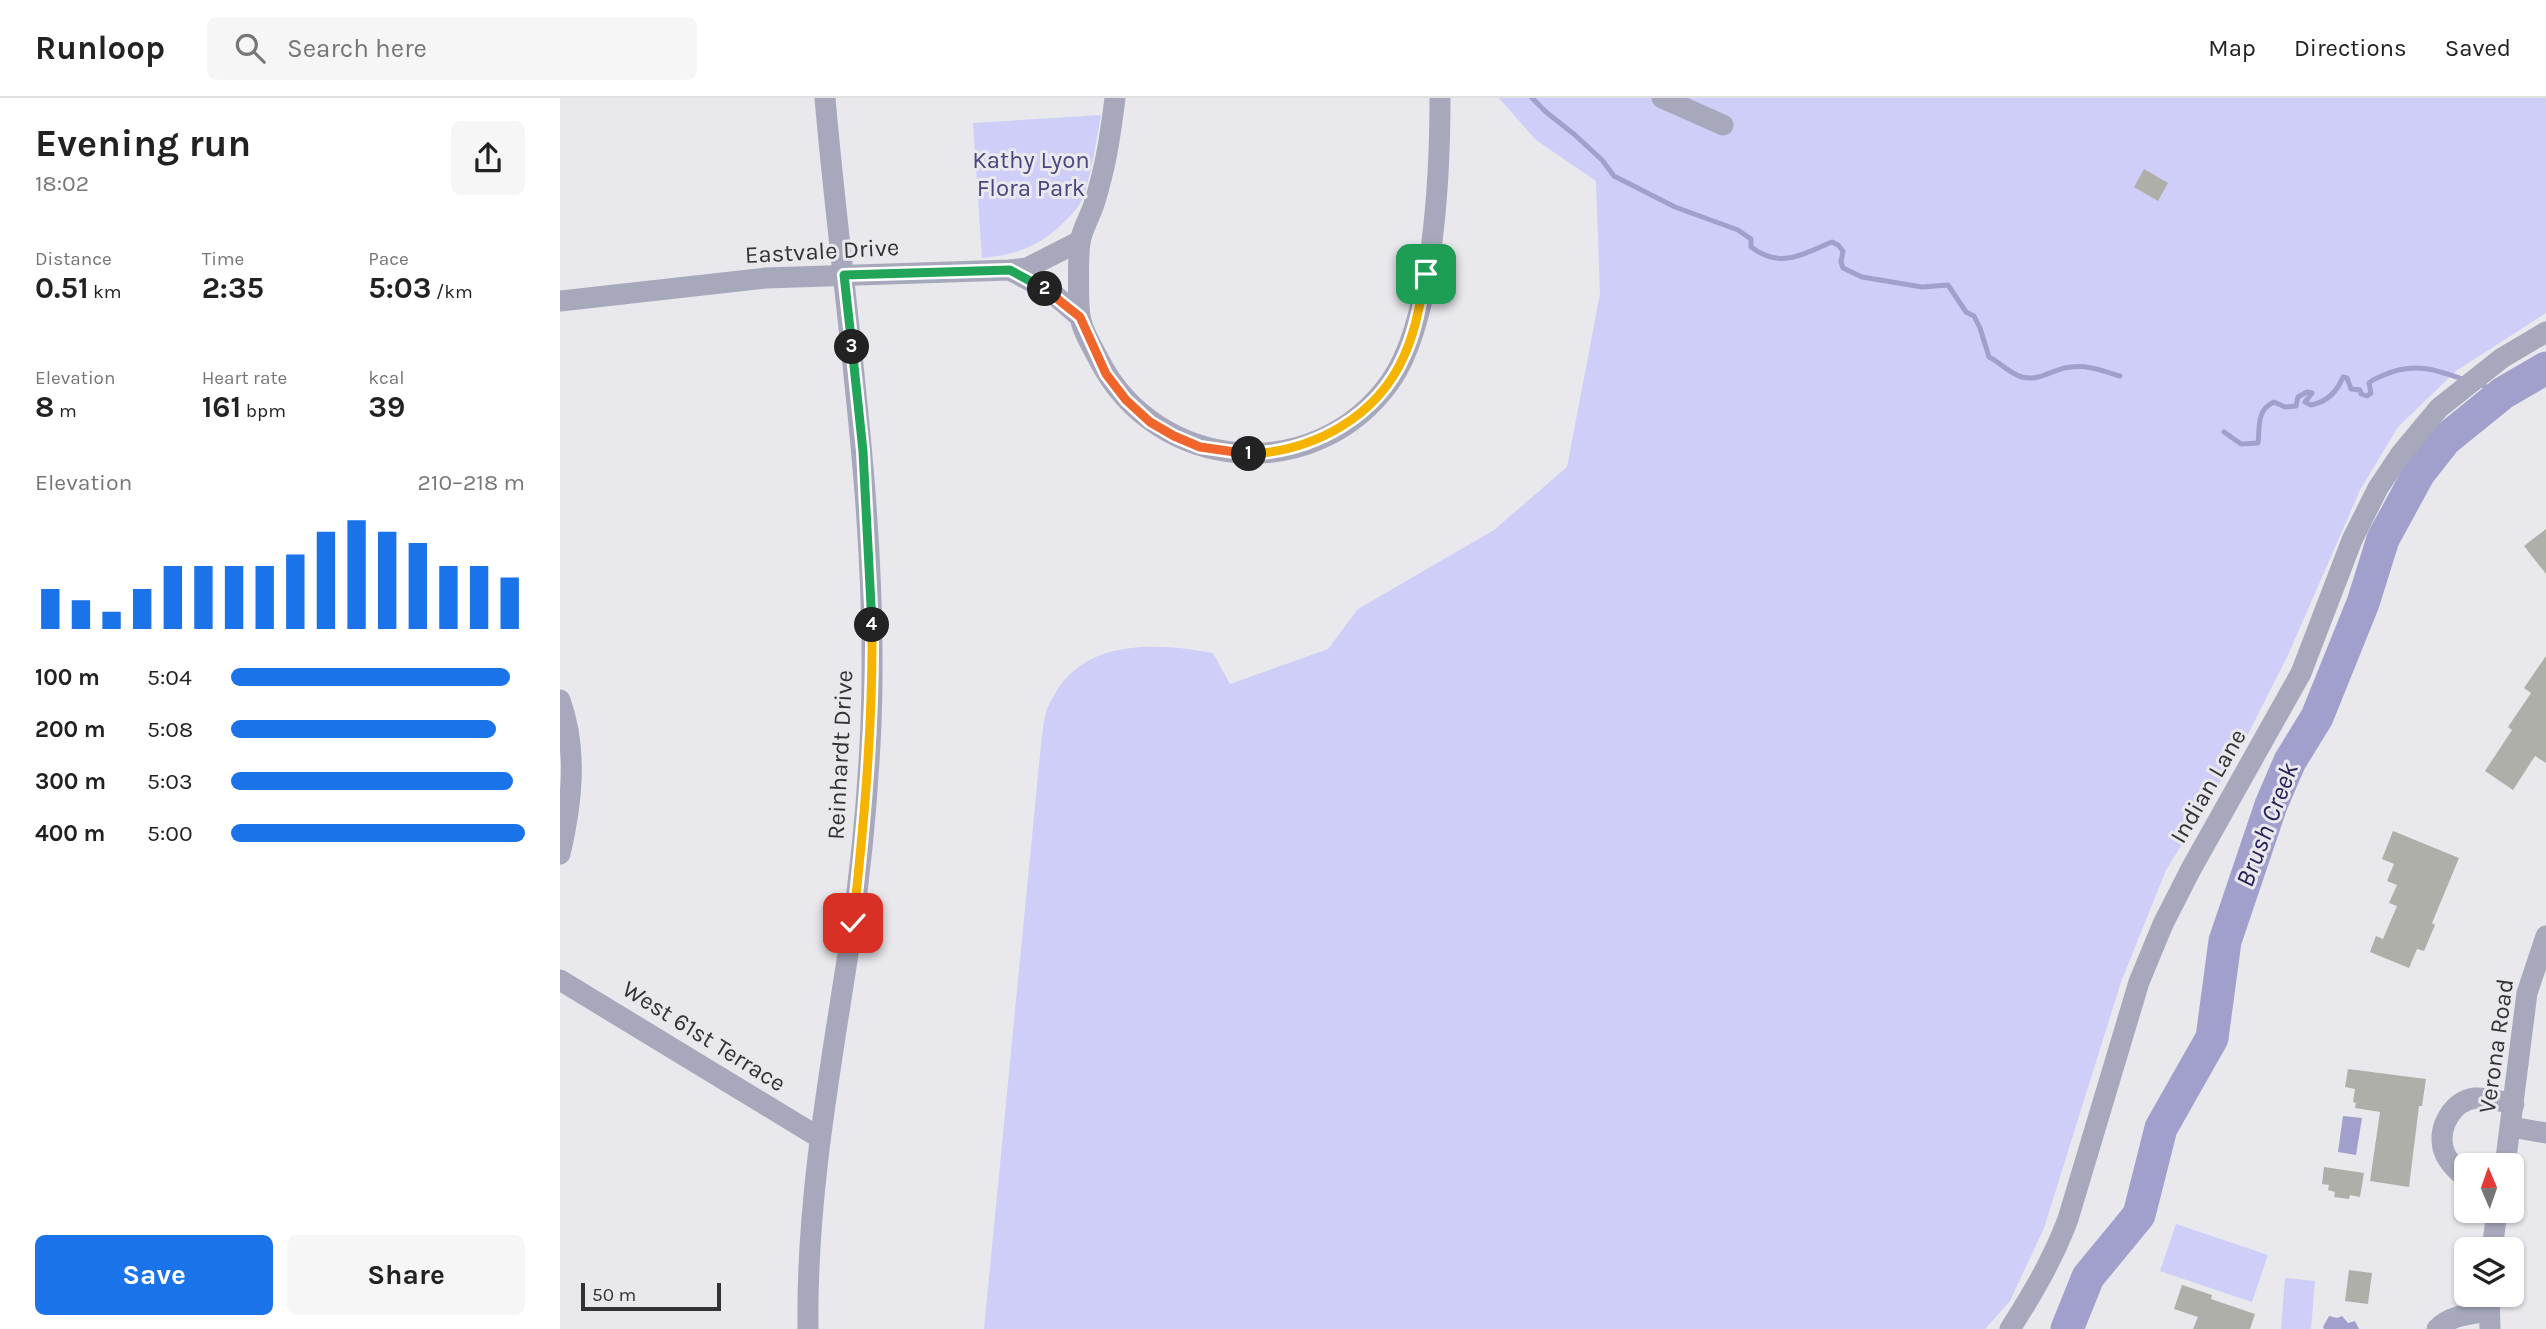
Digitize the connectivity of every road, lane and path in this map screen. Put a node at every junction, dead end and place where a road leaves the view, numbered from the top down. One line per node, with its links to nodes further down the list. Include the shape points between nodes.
1 (825, 98): 8 (street, Reinhardt Drive)
2 (1115, 98): 6 (street, via 1104,170)
3 (1440, 98): 10 (street, via 1433,233 1416,322 1390,382 1347,424 1299,447 1266,453 1222,452 1174,436 1126,400 1106,374)
4 (1662, 98): 5 (street)
5 (1723, 125)
6 (1080, 241): 7 (street, Eastvale Drive, via 1027,268); 10 (street)
7 (1010, 270): 8 (street, Eastvale Drive); 10 (street, via 1051,292)
8 (844, 275): 9 (street, Eastvale Drive, via 766,278); 19 (street, Reinhardt Drive, via 864,465 872,628 870,724 853,923)
9 (560, 302)
10 (1080, 317)
11 (2546, 332): 24 (street, Indian Lane, via 2502,358 2439,408 2378,488 2352,540 2301,673 2163,924 2139,982 2056,1251)
12 (560, 699): 13 (street, via 572,768 569,817)
13 (560, 854)
14 (2546, 936): 16 (street, Verona Road, via 2527,993)
15 (560, 980): 19 (street, West 61st Terrace)
16 (2514, 1104): 17 (street, Verona Road); 21 (street, via 2477,1098 2455,1108 2442,1135 2443,1149)
17 (2511, 1128): 18 (street); 20 (street, Verona Road)
18 (2546, 1133)
19 (820, 1138): 23 (street, Reinhardt Drive)
20 (2507, 1153)
21 (2454, 1167)
22 (2489, 1312): 25 (street, via 2460,1316)
23 (808, 1329)
24 (2010, 1329)
25 (2438, 1329)

